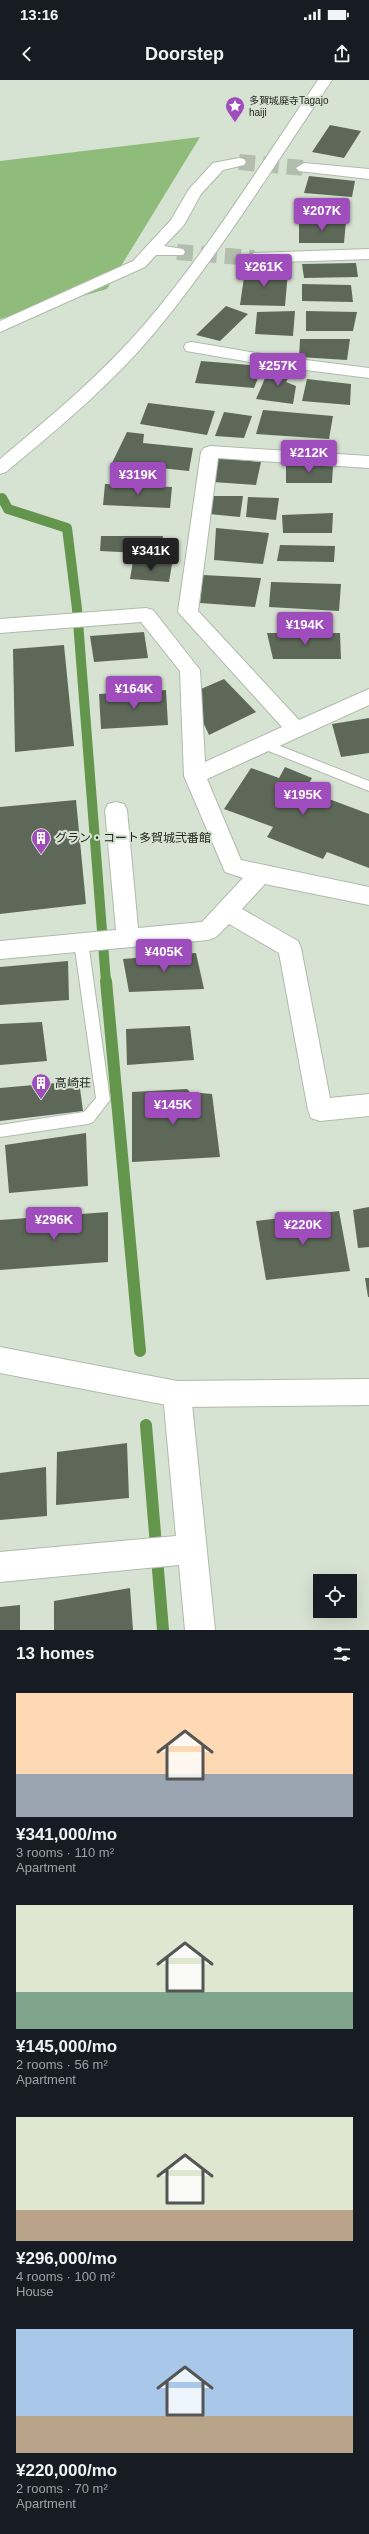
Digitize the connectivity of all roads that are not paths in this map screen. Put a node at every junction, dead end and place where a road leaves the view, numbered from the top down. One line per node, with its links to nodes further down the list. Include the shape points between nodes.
1 (325, 80): 13 (street, via 200,264 150,328 86,395)
2 (239, 162): 5 (street, via 218,166 194,192 178,222)
3 (304, 168): 4 (street)
4 (369, 174)
5 (152, 250): 6 (street); 9 (street, via 139,264)
6 (177, 252)
7 (369, 254): 8 (street)
8 (254, 258)
9 (0, 326)
10 (192, 347): 11 (street)
11 (369, 373)
12 (369, 462): 16 (street, via 210,452 188,612)
13 (0, 468)
14 (0, 626): 18 (street, via 146,615 190,670)
15 (369, 696): 16 (street)
16 (297, 731): 17 (street)
17 (265, 745): 18 (street); 19 (lane)
18 (195, 776): 21 (street, via 233,866)
19 (369, 786)
20 (116, 810): 24 (street)
21 (260, 874): 22 (street); 23 (street)
22 (369, 896)
23 (226, 911): 24 (street, via 208,931); 27 (street, via 290,948 320,1110)
24 (121, 939): 25 (street)
25 (86, 942): 26 (street); 28 (lane, via 103,1100 88,1118)
26 (0, 950)
27 (369, 1105)
28 (0, 1131)
29 (0, 1360): 31 (street)
30 (369, 1392): 31 (street)
31 (177, 1394): 32 (street)
32 (184, 1549): 33 (street); 34 (street)
33 (0, 1567)
34 (200, 1630)

